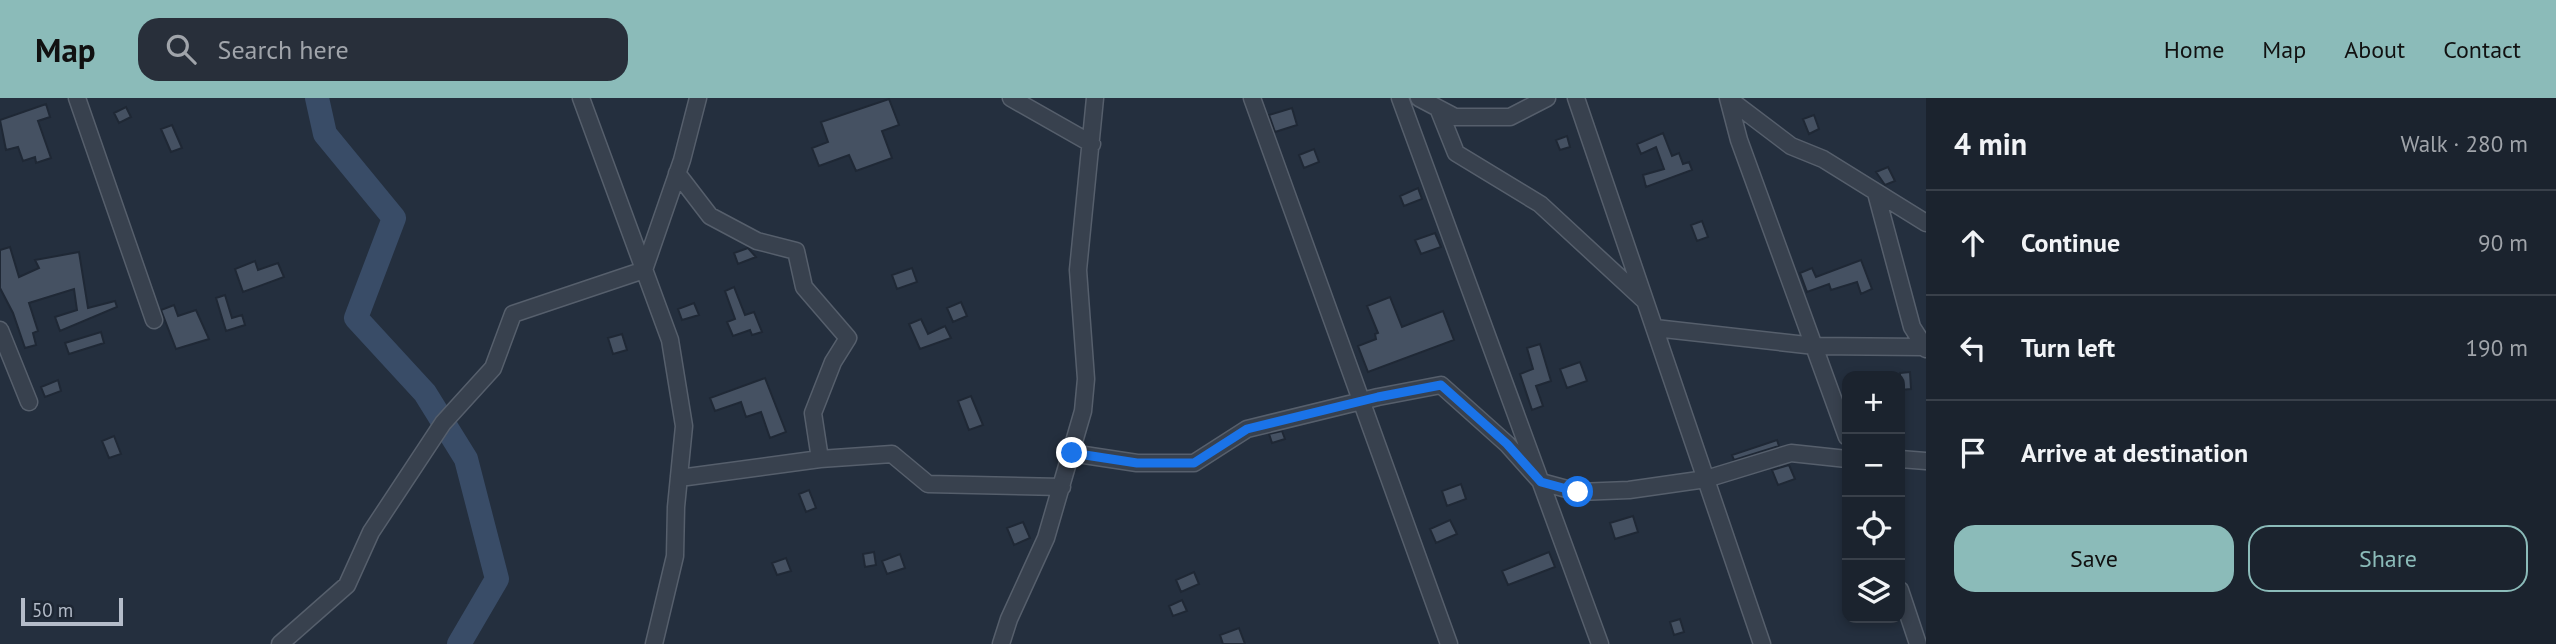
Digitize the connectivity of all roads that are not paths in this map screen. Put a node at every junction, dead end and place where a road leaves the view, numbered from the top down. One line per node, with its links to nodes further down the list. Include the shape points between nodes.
1 (77, 98): 19 (street)
2 (581, 98): 17 (street)
3 (698, 98): 14 (street)
4 (1011, 98): 13 (street)
5 (1095, 98): 13 (street)
6 (1252, 98): 24 (street)
7 (1401, 98): 34 (street)
8 (1419, 98): 12 (street)
9 (1547, 98): 12 (street, via 1510,117 1455,117)
10 (1576, 98): 18 (street)
11 (1728, 98): 15 (street, via 1791,146 1823,159); 22 (street, via 1739,140)
12 (1438, 108): 18 (street, via 1456,153 1540,204)
13 (1092, 144): 27 (street, via 1078,270 1086,379)
14 (677, 173): 17 (street); 29 (street, via 710,216 757,241 796,251 804,287 848,338 813,413)
15 (1876, 193): 16 (street); 23 (street, via 1912,327)
16 (1926, 223)
17 (644, 270): 32 (street, via 670,340 678,379 684,426); 37 (street, via 513,314 494,368 443,423 371,531 346,585)
18 (1646, 302): 20 (street)
19 (154, 320)
20 (1655, 328): 22 (street); 33 (street)
21 (0, 330): 25 (street)
22 (1815, 346): 23 (street); 26 (street)
23 (1924, 348)
24 (1362, 401): 27 (street, via 1247,429 1194,463 1137,463); 34 (street, via 1441,385 1507,444); 40 (street)
25 (29, 402)
26 (1846, 434)
27 (1072, 453): 35 (street)
28 (1842, 458): 33 (street, via 1791,453)
29 (820, 459): 32 (street); 35 (street, via 892,454 928,484)
30 (1905, 459): 31 (street)
31 (1926, 461)
32 (679, 476): 38 (street, via 675,556)
33 (1706, 479): 34 (street, via 1578,492); 42 (street)
34 (1541, 482): 41 (street)
35 (1062, 487): 39 (street, via 1046,538)
36 (1905, 605): 43 (street)
37 (280, 644)
38 (654, 644)
39 (1001, 644)
40 (1449, 644)
41 (1600, 644)
42 (1762, 644)
43 (1918, 644)

